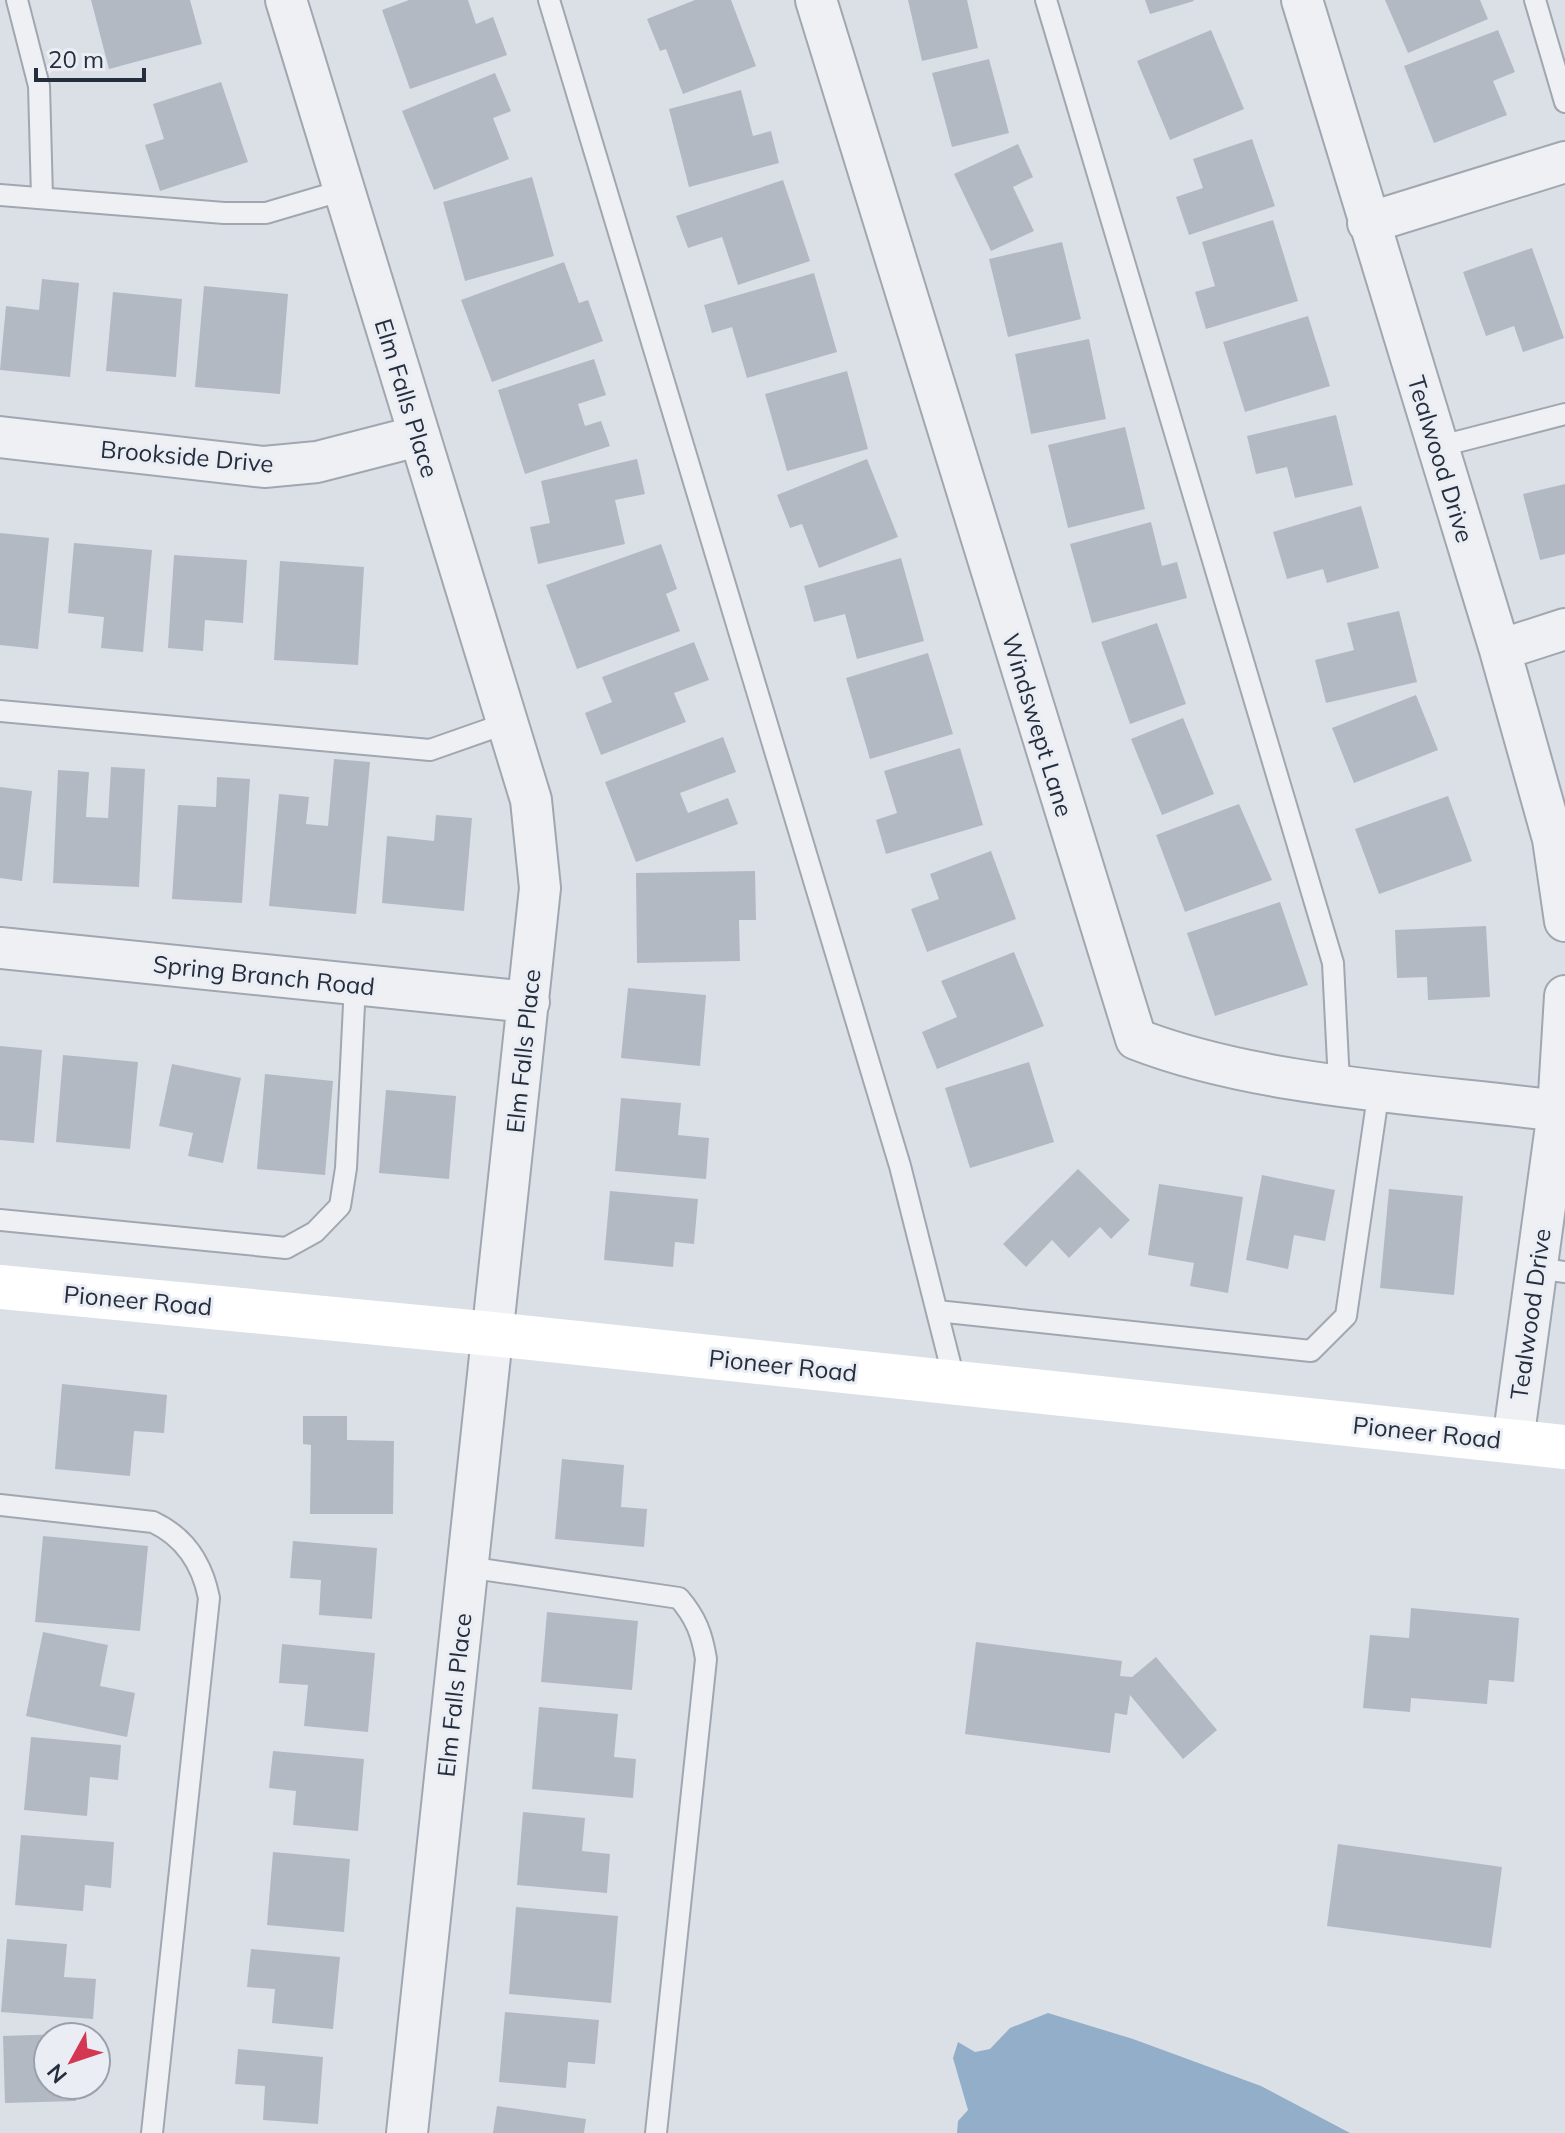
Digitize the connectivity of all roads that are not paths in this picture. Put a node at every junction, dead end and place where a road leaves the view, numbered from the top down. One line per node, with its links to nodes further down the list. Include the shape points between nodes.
1 (17, 0): 12 (lane, via 39,86)
2 (286, 0): 10 (street, Elm Falls Place)
3 (549, 0): 33 (lane, via 896,1151)
4 (816, 0): 27 (street, Windswept Lane, via 1136,1039 1186,1058)
5 (1046, 0): 27 (lane, via 1333,963)
6 (1302, 0): 13 (street, Tealwood Drive)
7 (1535, 0): 8 (lane)
8 (1565, 102)
9 (1565, 162): 13 (street)
10 (344, 190): 12 (lane, via 266,213); 15 (street, Elm Falls Place)
11 (0, 195): 12 (lane)
12 (42, 197)
13 (1368, 223): 17 (street, Tealwood Drive)
14 (1565, 414): 17 (lane)
15 (418, 436): 16 (street, Brookside Drive, via 317,462 264,467); 21 (street, Elm Falls Place)
16 (0, 437)
17 (1437, 447): 19 (street, Tealwood Drive)
18 (1565, 629): 19 (street)
19 (1500, 650): 22 (street, Tealwood Drive, via 1553,839)
20 (0, 711): 21 (lane, via 430,750)
21 (507, 723): 26 (street, Elm Falls Place, via 531,800 540,888)
22 (1565, 921)
23 (0, 948): 24 (street, Spring Branch Road)
24 (355, 984): 26 (street, Spring Branch Road); 30 (lane, via 340,1206 315,1232 286,1248)
25 (1565, 996): 29 (street, Tealwood Drive)
26 (529, 1002): 34 (street, Elm Falls Place)
27 (1339, 1083): 28 (street, Windswept Lane)
28 (1379, 1089): 29 (street, Windswept Lane); 33 (lane, via 1346,1316 1311,1351)
29 (1558, 1111): 31 (street, Tealwood Drive)
30 (0, 1220)
31 (1551, 1270): 36 (street, Tealwood Drive)
32 (0, 1287): 34 (main road, Pioneer Road)
33 (937, 1311): 35 (lane)
34 (492, 1334): 35 (main road, Pioneer Road); 39 (street, Elm Falls Place)
35 (955, 1383): 36 (main road, Pioneer Road)
36 (1513, 1441): 37 (main road, Pioneer Road)
37 (1565, 1447)
38 (0, 1505): 40 (lane, via 153,1522 174,1532 205,1575 209,1598)
39 (467, 1567): 41 (street, Elm Falls Place); 42 (lane, via 679,1598 702,1634 706,1659)
40 (152, 2133)
41 (407, 2133)
42 (656, 2133)

